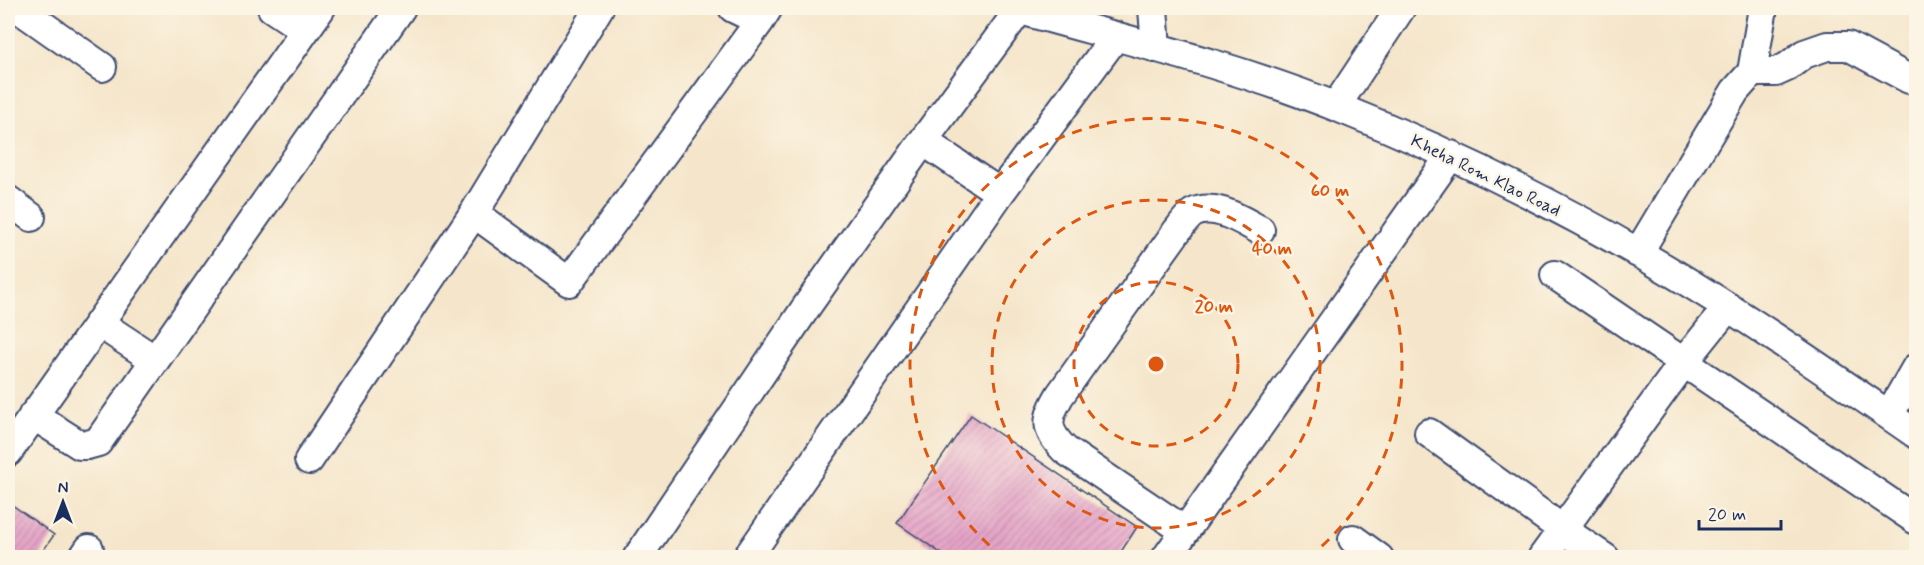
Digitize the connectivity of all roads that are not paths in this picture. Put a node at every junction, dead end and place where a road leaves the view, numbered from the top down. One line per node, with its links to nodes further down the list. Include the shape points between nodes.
1 (18, 8): 15 (street)
2 (272, 8): 12 (street)
3 (321, 8): 12 (street)
4 (401, 8): 30 (street)
5 (598, 8): 23 (street)
6 (733, 8): 11 (street)
7 (1017, 8): 13 (street, Kheha Rom Klao Road); 19 (street)
8 (1153, 8): 14 (street)
9 (1401, 8): 18 (street)
10 (1763, 8): 16 (street)
11 (764, 14): 23 (street, via 569,282)
12 (305, 30): 29 (street)
13 (1115, 37): 14 (street, Kheha Rom Klao Road); 21 (street)
14 (1156, 48): 18 (street, Kheha Rom Klao Road, via 1249,74)
15 (102, 67)
16 (1752, 72): 17 (street, via 1776,72 1804,54 1827,46 1848,46); 26 (street, via 1735,91)
17 (1909, 79)
18 (1336, 106): 20 (street, Kheha Rom Klao Road)
19 (923, 141): 21 (street); 43 (street)
20 (1451, 155): 26 (street, Kheha Rom Klao Road); 41 (street)
21 (1000, 193): 44 (street)
22 (8, 200): 24 (street)
23 (474, 213): 38 (street)
24 (31, 217)
25 (1260, 230): 41 (street, via 1230,214 1208,210 1192,214 1050,412 1052,435 1065,450)
26 (1638, 253): 28 (street, Kheha Rom Klao Road)
27 (1555, 275): 31 (street)
28 (1728, 307): 31 (street); 34 (street, Kheha Rom Klao Road)
29 (99, 323): 30 (street); 33 (street)
30 (155, 360): 33 (street, via 98,442 80,445)
31 (1684, 362): 39 (street); 40 (street)
32 (1917, 368): 34 (street)
33 (33, 415): 37 (street)
34 (1889, 415): 36 (street, Kheha Rom Klao Road)
35 (1429, 433): 40 (street)
36 (1917, 434)
37 (8, 452)
38 (309, 459)
39 (1917, 520)
40 (1562, 529): 47 (street); 48 (street)
41 (1185, 531): 45 (street)
42 (1353, 539): 46 (street)
43 (637, 558)
44 (747, 558)
45 (1166, 558)
46 (1379, 558)
47 (1542, 558)
48 (1605, 558)

